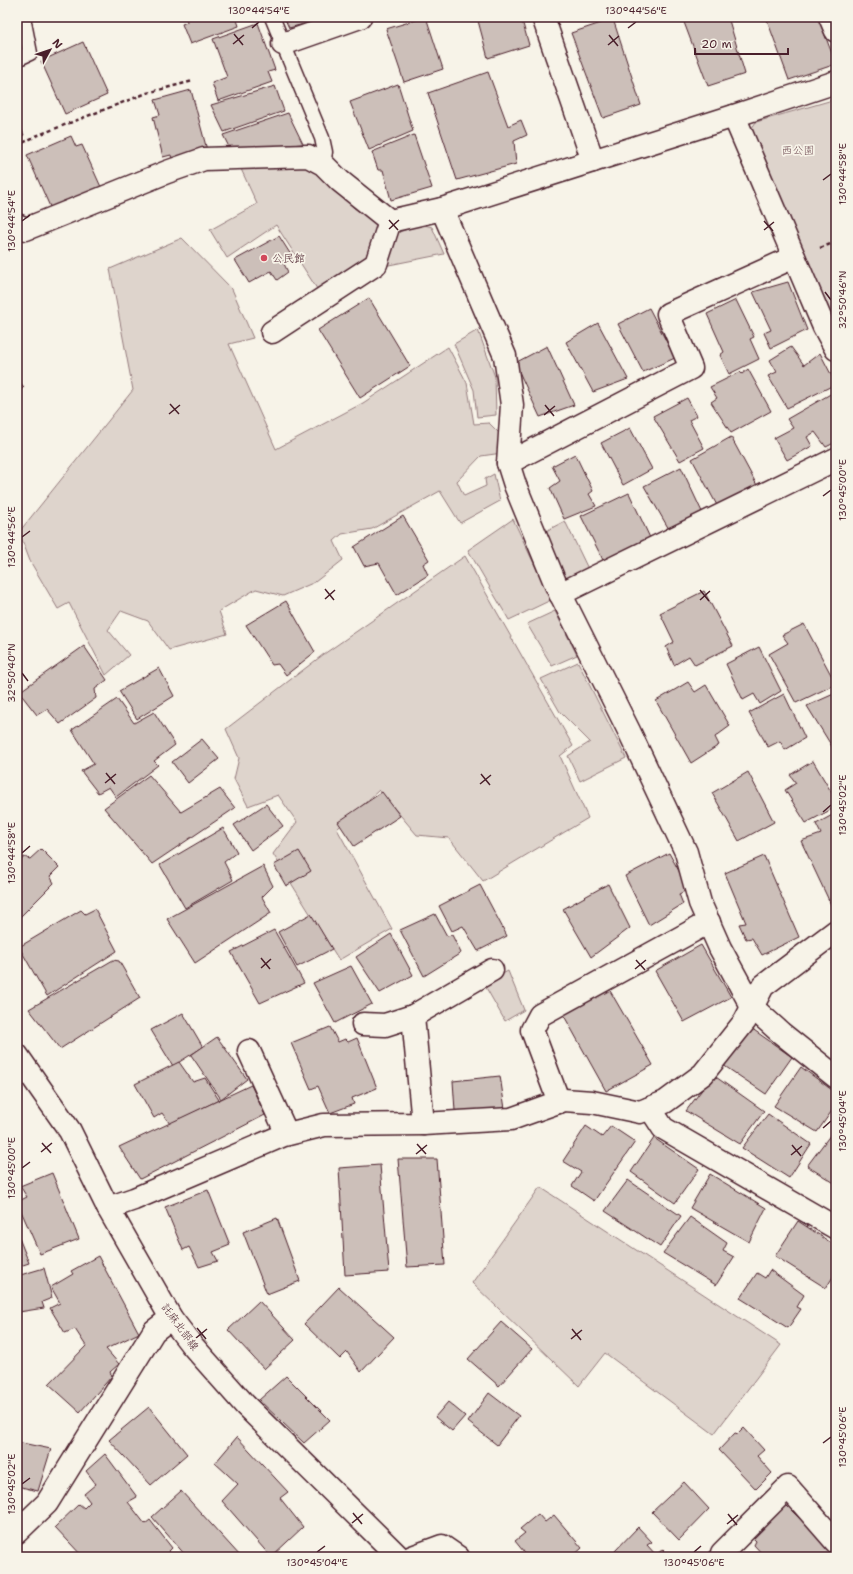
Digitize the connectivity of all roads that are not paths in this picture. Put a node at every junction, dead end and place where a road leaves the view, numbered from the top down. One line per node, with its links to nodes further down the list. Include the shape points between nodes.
1 (23, 17): 8 (lane, via 30,53)
2 (272, 17): 7 (lane)
3 (360, 17): 7 (street)
4 (543, 17): 11 (street)
5 (830, 17): 6 (street)
6 (836, 31)
7 (283, 44): 12 (lane, via 322,138 325,152)
8 (17, 59)
9 (836, 82): 10 (street)
10 (734, 116): 11 (street); 16 (street)
11 (593, 161): 13 (street)
12 (323, 164): 14 (street); 15 (street, via 308,156 204,159 26,229)
13 (442, 209): 14 (street); 20 (street, via 505,356 512,405)
14 (390, 221): 17 (street, via 376,264)
15 (17, 225)
16 (794, 257): 18 (street); 20 (street, via 668,314 691,368)
17 (272, 332)
18 (836, 348)
19 (836, 459): 21 (street)
20 (508, 463): 21 (street)
21 (560, 594): 22 (street, via 686,852)
22 (708, 922): 25 (street); 31 (street, via 540,1015 532,1030)
23 (836, 931): 25 (street, via 763,986)
24 (492, 970): 26 (street)
25 (752, 1007): 30 (street); 32 (street, via 745,1021 703,1074 665,1102)
26 (413, 1016): 27 (street, via 385,1024); 33 (street)
27 (363, 1024)
28 (249, 1051): 34 (street)
29 (17, 1055): 35 (street, 託麻北部線, via 70,1131)
30 (836, 1077)
31 (559, 1102): 32 (street, via 592,1102 640,1112); 33 (street, via 511,1119)
32 (650, 1108): 36 (street, via 663,1128)
33 (423, 1124): 34 (street, via 324,1126)
34 (288, 1134): 35 (street)
35 (108, 1208): 37 (street, 託麻北部線)
36 (836, 1228)
37 (171, 1318): 38 (street, via 154,1331 47,1503); 41 (street, 託麻北部線, via 245,1405)
38 (17, 1532)
39 (836, 1542): 40 (street, via 788,1488)
40 (722, 1553)
41 (399, 1557)
42 (412, 1557): 43 (street, via 442,1546)
43 (458, 1557)

